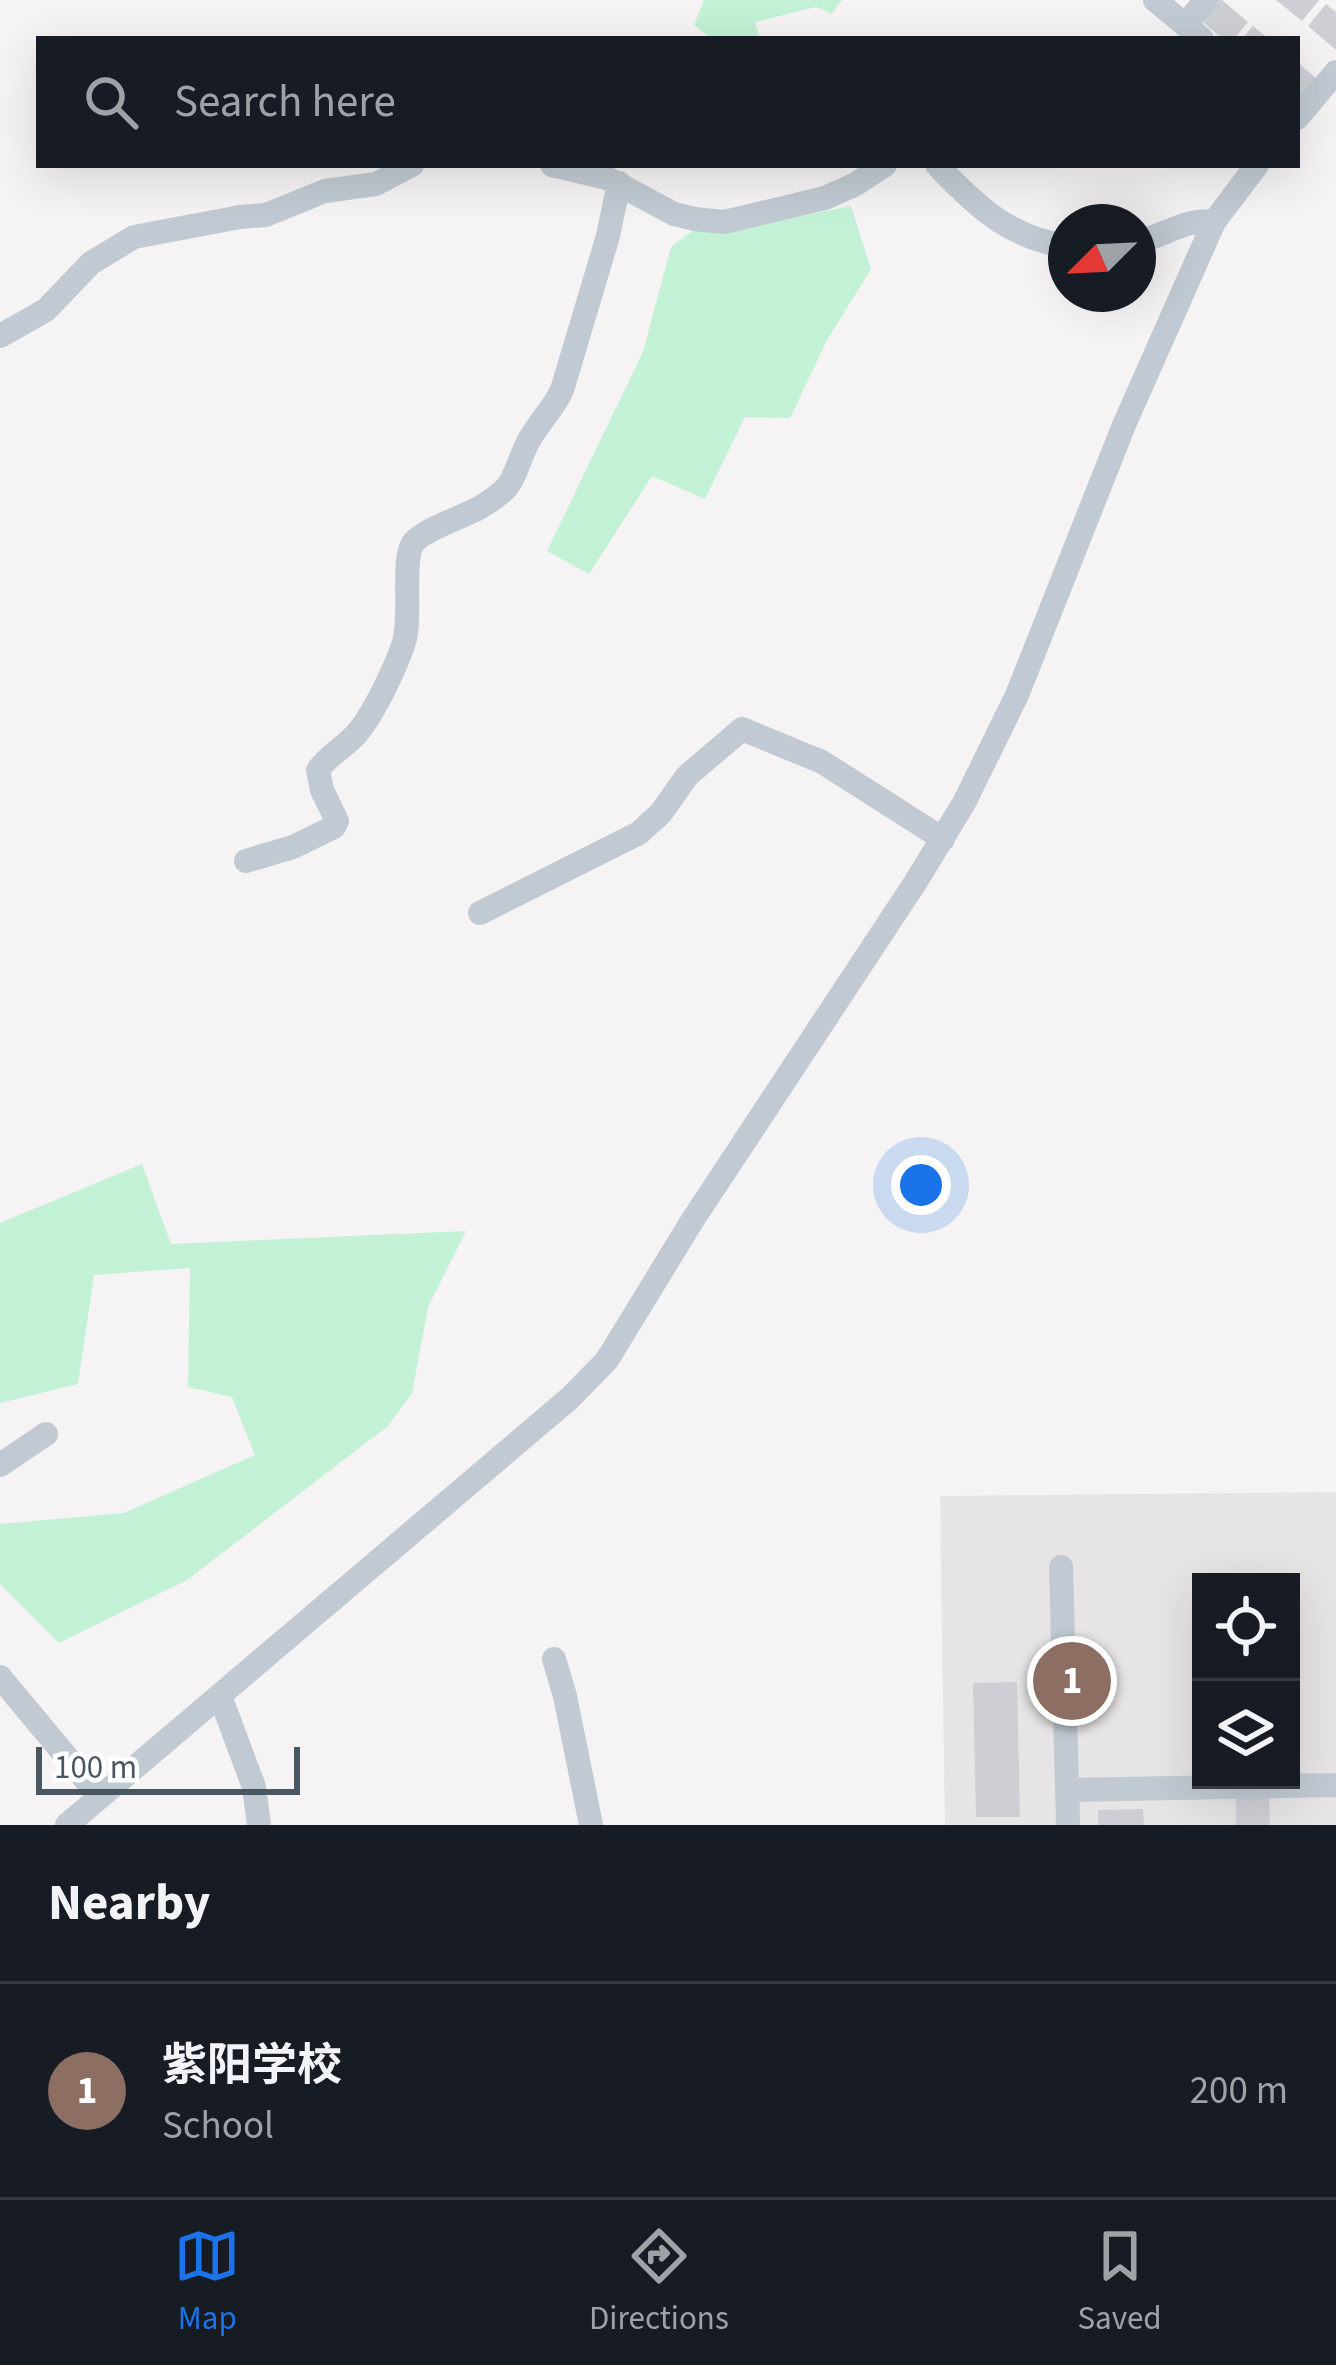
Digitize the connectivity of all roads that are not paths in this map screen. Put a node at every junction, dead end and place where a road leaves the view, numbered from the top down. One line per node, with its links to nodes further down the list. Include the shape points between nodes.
1 (1155, 0): 3 (street)
2 (1206, 0): 3 (street)
3 (1194, 32)
4 (1336, 73): 5 (street)
5 (1300, 114)
6 (406, 168): 15 (street, via 266,215 134,237 91,263 46,310)
7 (566, 168): 11 (street)
8 (880, 168): 11 (street, via 826,199 724,222 674,214)
9 (940, 168): 14 (street, via 1002,224)
10 (1255, 168): 12 (street)
11 (620, 184): 17 (street, via 562,390 527,442 517,475 493,499 410,547 404,642 359,732 318,770 337,821 293,847)
12 (1214, 222): 13 (street, via 1198,219); 16 (street, via 1017,694)
13 (1156, 237)
14 (1048, 242)
15 (0, 336)
16 (943, 838): 18 (street, via 822,762 742,729 687,776 640,832); 24 (street, via 599,1370)
17 (246, 861)
18 (480, 913)
19 (46, 1434): 20 (street)
20 (0, 1465)
21 (1061, 1567): 26 (street)
22 (554, 1659): 30 (street)
23 (0, 1677): 27 (street)
24 (220, 1696): 27 (street); 29 (street, via 254,1787)
25 (1336, 1785): 26 (street)
26 (1067, 1790): 31 (street)
27 (100, 1797): 28 (street)
28 (67, 1825)
29 (259, 1825)
30 (591, 1825)
31 (1068, 1825)

